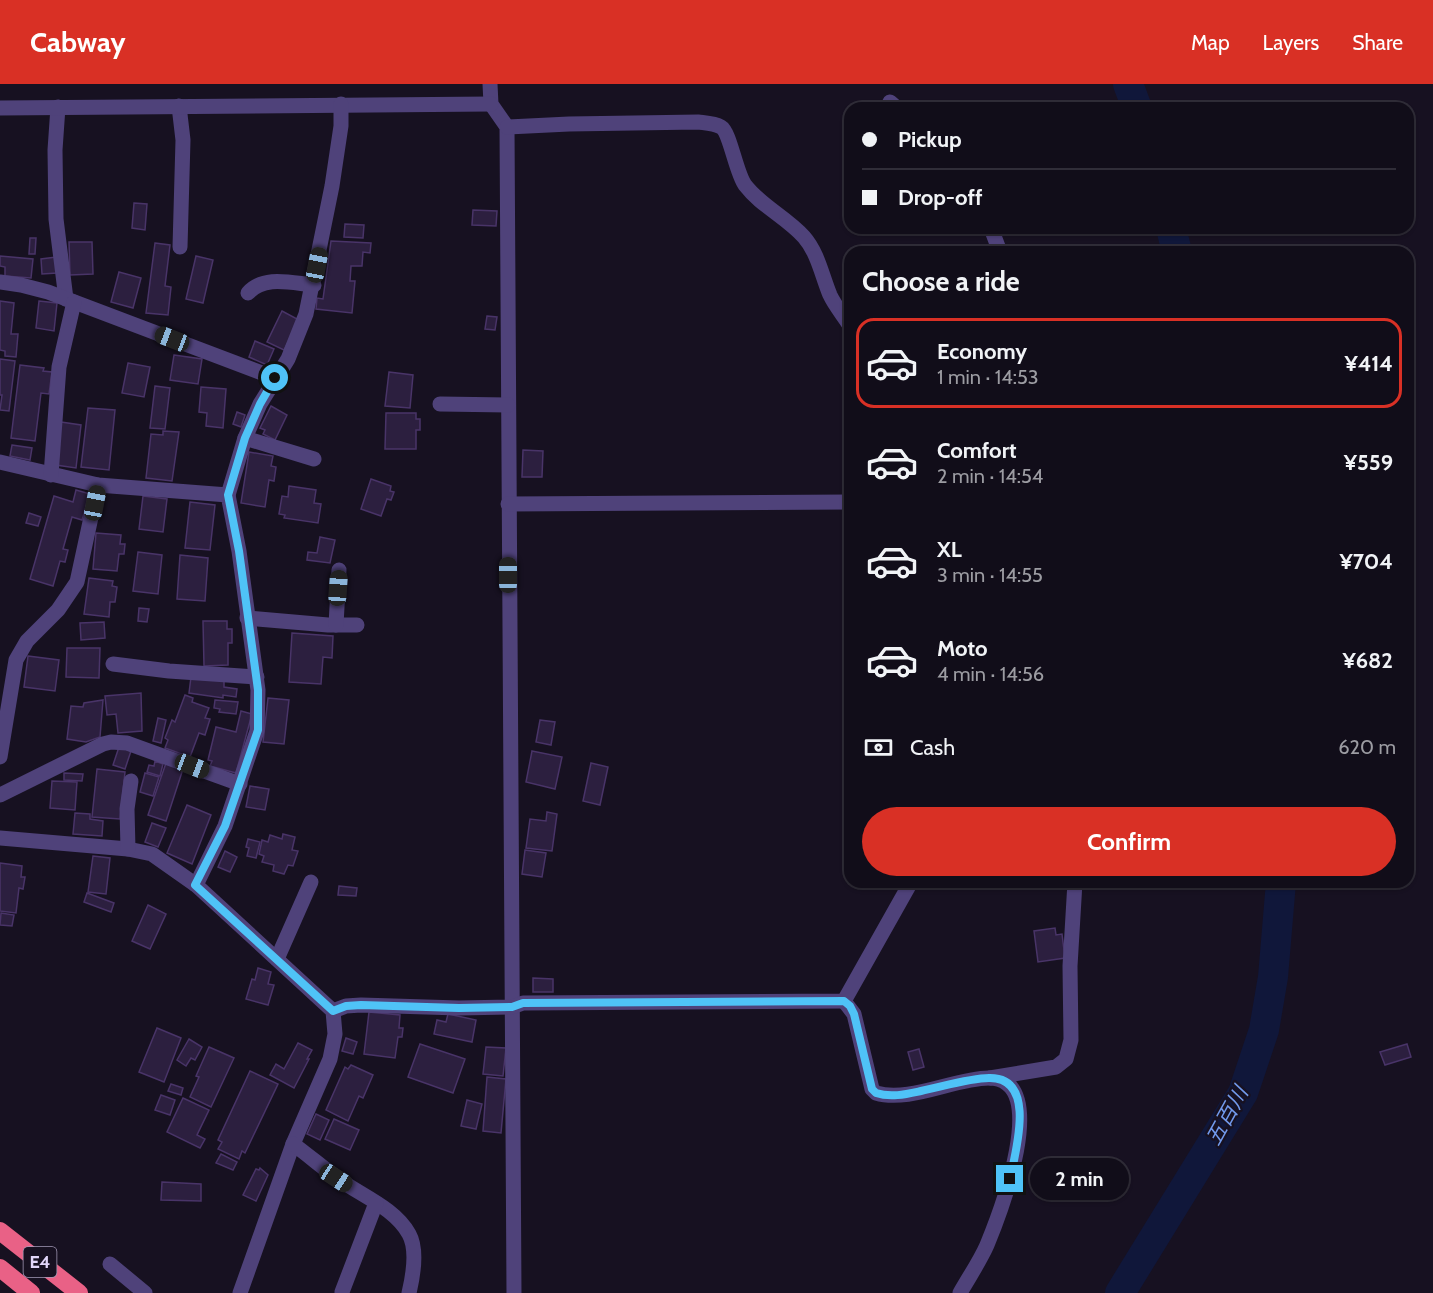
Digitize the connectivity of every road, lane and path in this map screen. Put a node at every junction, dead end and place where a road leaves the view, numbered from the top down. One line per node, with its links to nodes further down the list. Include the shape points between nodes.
1 (490, 84): 3 (street)
2 (341, 104): 3 (street); 4 (street); 10 (street, via 341,126)
3 (491, 104): 7 (street)
4 (179, 106): 5 (street); 8 (street, via 183,140)
5 (58, 107): 6 (street); 13 (street, via 56,219)
6 (0, 108)
7 (507, 127): 12 (street, via 698,122 721,127 743,183 804,237 818,261); 18 (street)
8 (180, 247)
9 (0, 282): 13 (street)
10 (314, 285): 11 (street, via 269,282 254,286); 16 (street, via 301,332)
11 (248, 293)
12 (831, 298): 14 (street); 15 (street)
13 (70, 301): 16 (street); 22 (street, via 57,377)
14 (844, 301)
15 (844, 317)
16 (275, 378): 19 (street)
17 (440, 404): 18 (street)
18 (508, 405): 26 (street)
19 (245, 438): 20 (street); 24 (street)
20 (314, 459)
21 (0, 462): 22 (street)
22 (51, 475): 23 (street)
23 (98, 485): 24 (street); 33 (street, via 77,582 58,610 27,641 16,660)
24 (228, 495): 28 (street)
25 (844, 502): 26 (street)
26 (508, 504): 45 (street)
27 (339, 570): 29 (street)
28 (248, 618): 29 (street); 32 (street)
29 (336, 625): 30 (street)
30 (357, 625)
31 (113, 664): 32 (street)
32 (257, 677): 35 (street, via 258,730)
33 (0, 757)
34 (131, 781): 38 (street)
35 (240, 784): 36 (street, via 120,742 103,744); 40 (street, via 225,826)
36 (0, 795)
37 (0, 838): 38 (street)
38 (128, 849): 40 (street, via 152,854)
39 (311, 882): 43 (street)
40 (195, 885): 43 (street)
41 (907, 888): 44 (street)
42 (1075, 888): 47 (street, via 1071,1040 1066,1059 1056,1067)
43 (277, 959): 46 (street)
44 (844, 1001): 45 (street, via 523,1003); 47 (street, via 854,1014 876,1093 898,1095)
45 (512, 1007): 46 (street, via 361,1005); 59 (street)
46 (333, 1011): 48 (street, via 334,1046)
47 (990, 1078): 60 (street, via 1013,1090 1020,1108 1020,1123 1002,1207 986,1247)
48 (293, 1144): 49 (street); 57 (street)
49 (376, 1203): 53 (street); 58 (street, via 404,1226 412,1240)
50 (0, 1231): 55 (highway, E4)
51 (110, 1264): 56 (street)
52 (0, 1268): 54 (highway, E4)
53 (342, 1292)
54 (32, 1293)
55 (79, 1293)
56 (145, 1293)
57 (240, 1293)
58 (410, 1293)
59 (514, 1293)
60 (960, 1293)

